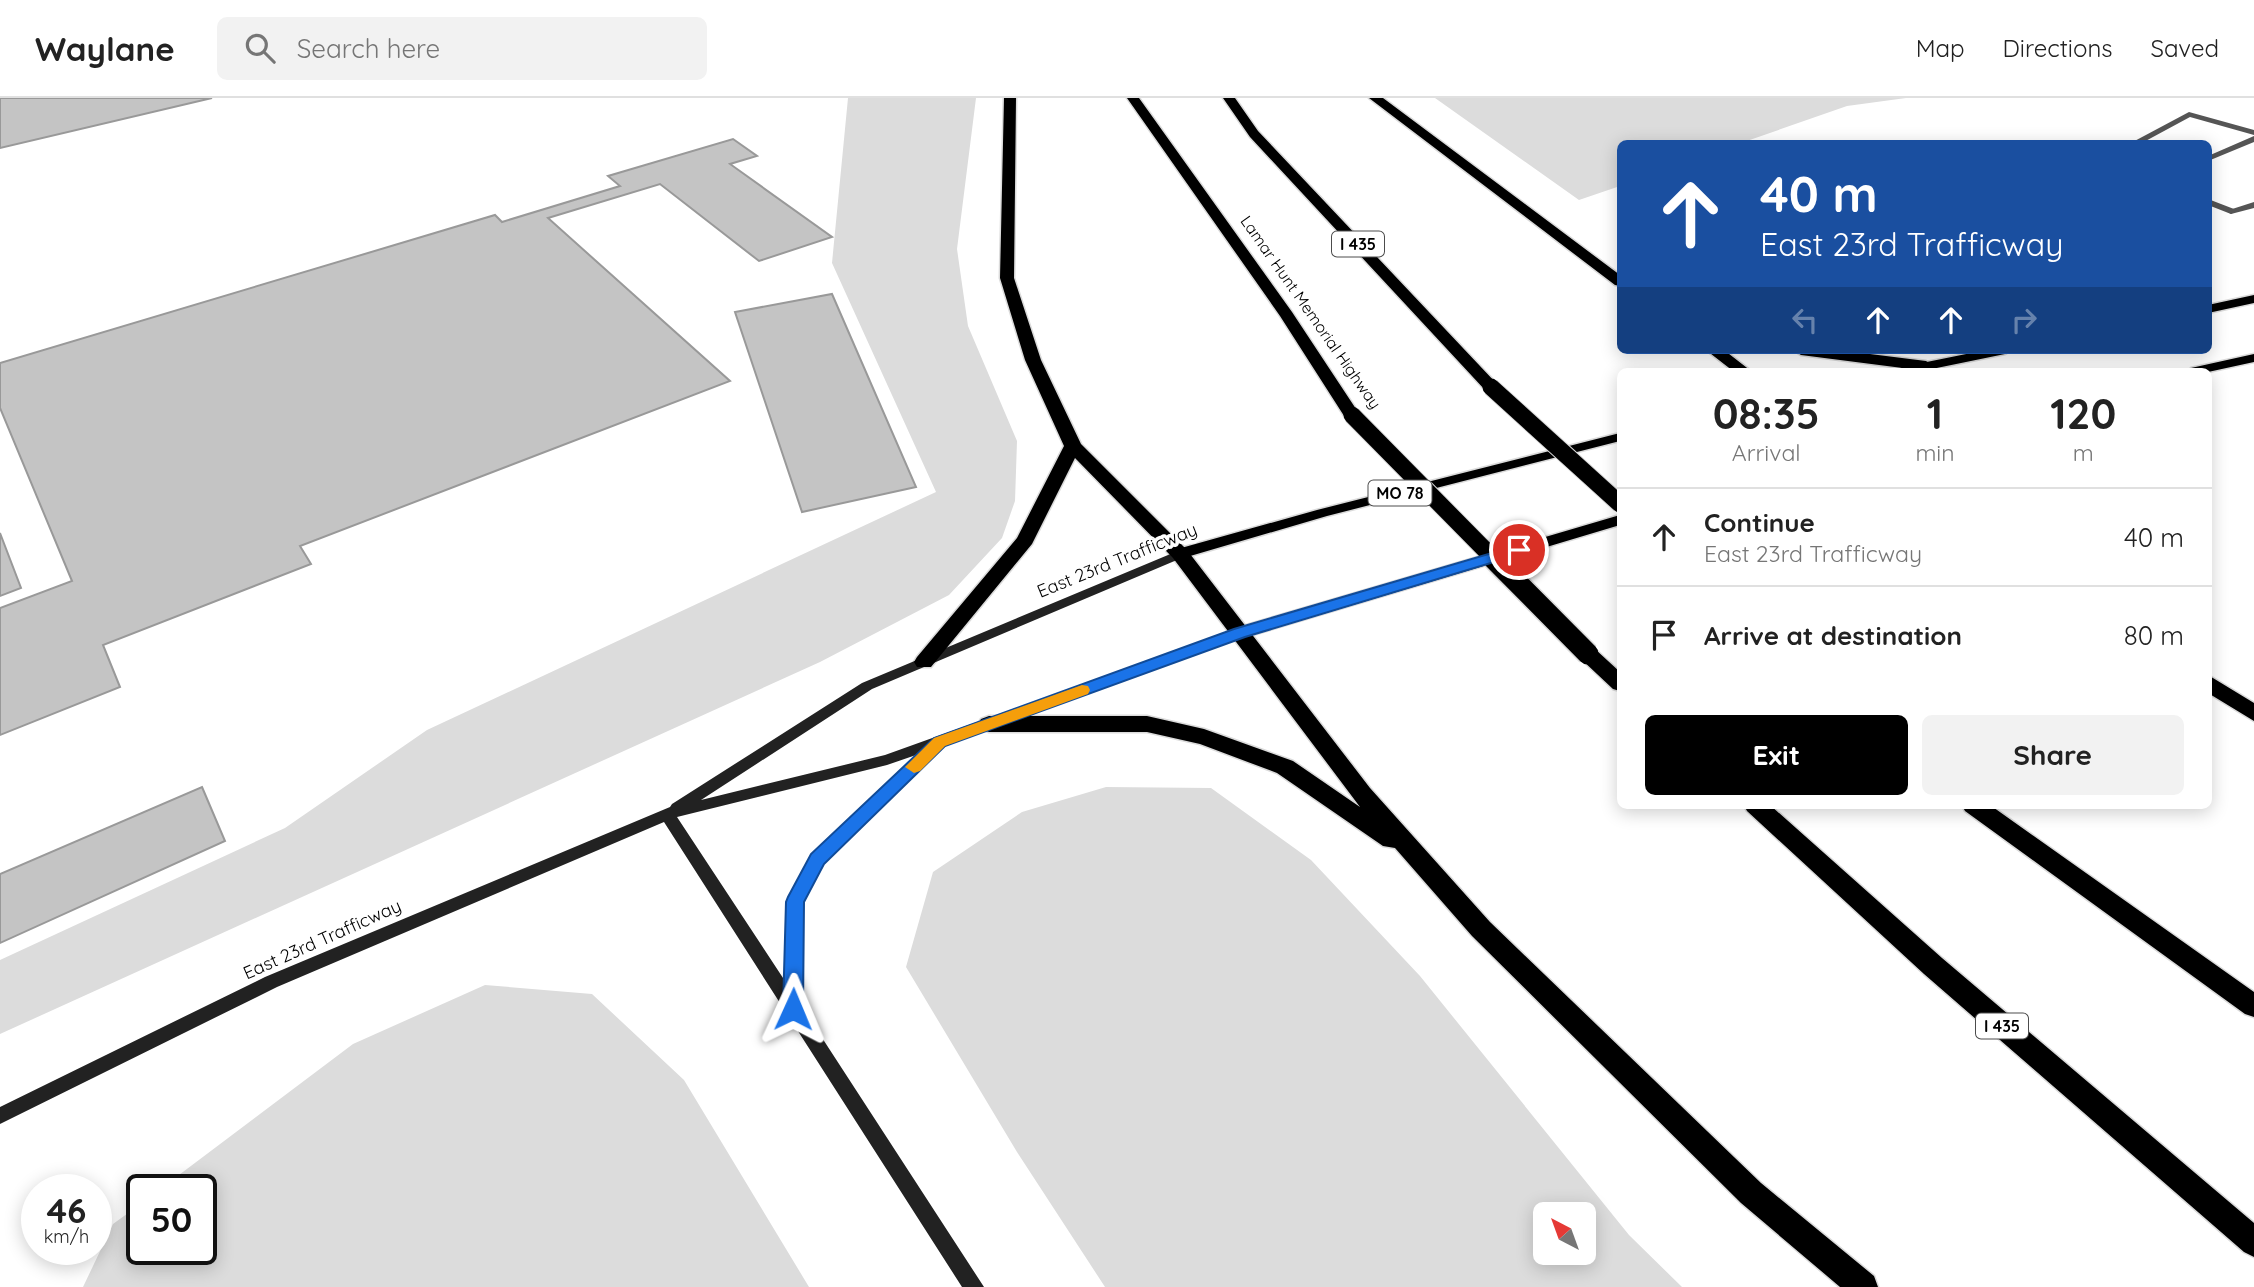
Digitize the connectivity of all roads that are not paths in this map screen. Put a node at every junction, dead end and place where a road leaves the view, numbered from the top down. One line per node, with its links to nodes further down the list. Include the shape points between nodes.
1 (1010, 98): 25 (highway, via 1007,278 1033,360)
2 (1133, 98): 31 (highway, Lamar Hunt Memorial Highway, bridge, via 1352,415)
3 (1229, 98): 26 (highway, I 435, bridge, via 1254,134 1491,387)
4 (1375, 98): 13 (highway)
5 (2254, 133): 7 (street, via 2189,114)
6 (2254, 139): 8 (street)
7 (2140, 140)
8 (2212, 157)
9 (2212, 204): 11 (street)
10 (2254, 205): 11 (street)
11 (2231, 211): 12 (street)
12 (2212, 214)
13 (1617, 280)
14 (2254, 299): 15 (main road)
15 (2212, 308)
16 (1720, 354): 21 (highway)
17 (1832, 354): 20 (highway)
18 (1985, 354): 20 (main road)
19 (2254, 358): 23 (main road)
20 (1926, 366): 22 (main road)
21 (1739, 368)
22 (1916, 368)
23 (2209, 368)
24 (1617, 438): 28 (main road, East 23rd Trafficway / MO 78)
25 (1073, 446): 28 (highway); 30 (highway, via 1025,540)
26 (1617, 501)
27 (1617, 521): 29 (main road, East 23rd Trafficway / MO 78)
28 (1180, 554): 29 (highway); 30 (main road, East 23rd Trafficway / MO 78)
29 (1239, 633): 34 (main road, East 23rd Trafficway / MO 78); 39 (highway)
30 (924, 662): 38 (main road, East 23rd Trafficway / MO 78, via 867,686)
31 (1617, 681)
32 (2212, 685): 33 (highway)
33 (2254, 713)
34 (989, 724): 35 (main road, East 23rd Trafficway / MO 78); 39 (highway, via 1147,724 1204,737 1285,767)
35 (940, 742): 38 (main road, East 23rd Trafficway / MO 78, via 887,760); 41 (main road, via 818,859 795,902)
36 (1759, 809): 43 (highway, I 435, via 1933,966)
37 (1979, 809): 40 (highway)
38 (667, 814): 41 (main road); 42 (main road, East 23rd Trafficway / MO 78, via 271,982)
39 (1414, 856): 45 (highway, via 1481,929 1751,1193)
40 (2254, 1006)
41 (793, 1009): 44 (main road)
42 (0, 1116)
43 (2254, 1242)
44 (974, 1287)
45 (1863, 1287)

